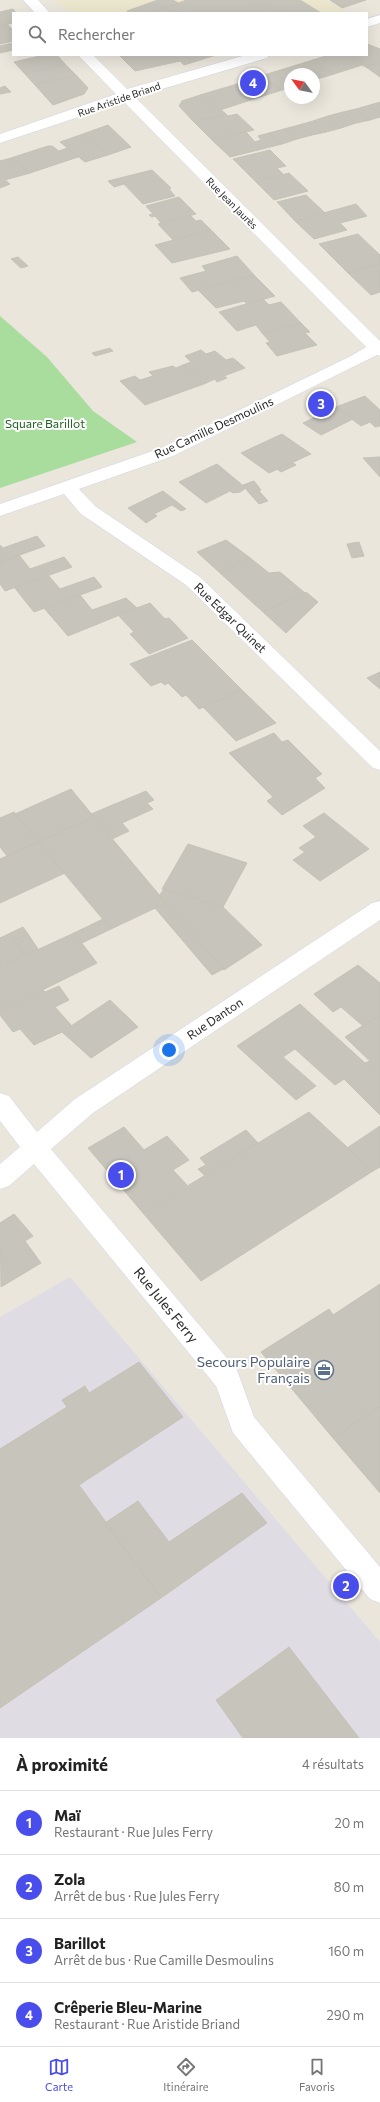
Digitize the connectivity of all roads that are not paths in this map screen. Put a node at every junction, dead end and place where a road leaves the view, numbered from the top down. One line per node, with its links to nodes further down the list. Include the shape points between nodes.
1 (30, 0): 2 (street)
2 (42, 12)
3 (86, 56): 5 (street, Rue Jean Jaurès)
4 (258, 56): 5 (street, Rue Aristide Briand, via 137,90)
5 (126, 96): 7 (street, Rue Aristide Briand); 9 (street, Rue Jean Jaurès)
6 (0, 122): 7 (street)
7 (17, 134): 8 (street, Rue Aristide Briand)
8 (0, 139)
9 (379, 348): 10 (street, Rue Camille Desmoulins, via 167,452)
10 (68, 487): 11 (street, Rue Camille Desmoulins); 12 (street, Rue Edgar Quinet, via 88,510 193,581)
11 (0, 510)
12 (380, 763)
13 (380, 909): 15 (street, Rue Danton, via 84,1106)
14 (0, 1103): 15 (street, Rue Jules Ferry)
15 (35, 1148): 16 (street, Rue Danton); 17 (street, Rue Jules Ferry, via 227,1379 243,1424)
16 (0, 1179)
17 (380, 1589)

